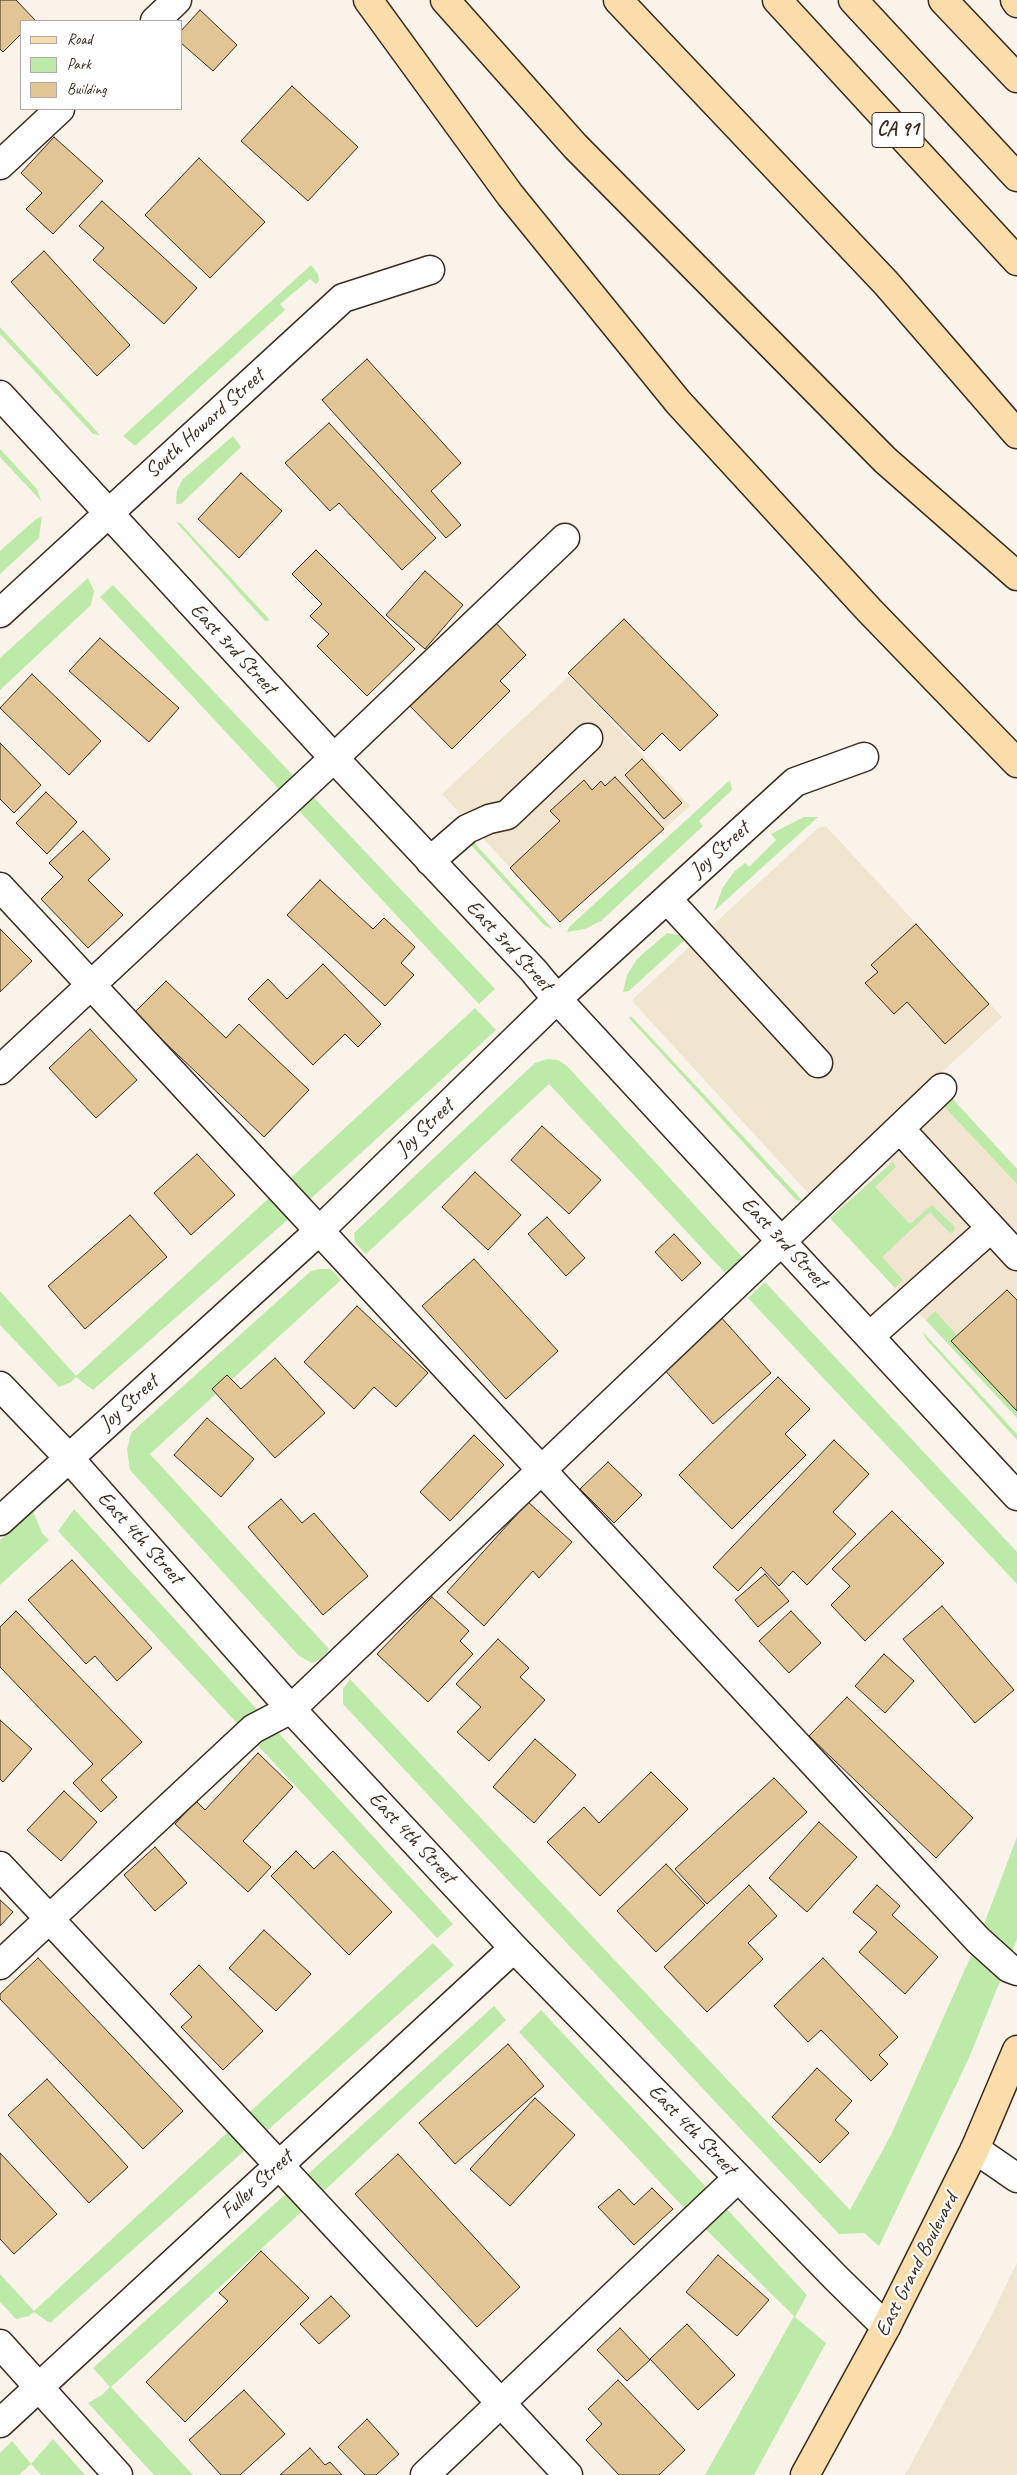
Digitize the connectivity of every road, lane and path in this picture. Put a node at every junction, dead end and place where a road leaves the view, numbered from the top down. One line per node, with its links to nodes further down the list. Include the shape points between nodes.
1 (178, 0): 8 (street)
2 (368, 0): 24 (main road, via 510,194 678,402 869,610)
3 (445, 0): 19 (main road, via 575,146 878,453)
4 (618, 0): 16 (main road, via 886,282)
5 (777, 0): 13 (main road, CA 91)
6 (853, 0): 12 (main road)
7 (943, 0): 9 (main road)
8 (156, 20)
9 (1017, 78)
10 (59, 110): 11 (street)
11 (0, 165)
12 (1017, 177)
13 (1017, 261)
14 (430, 270): 17 (street, South Howard Street, via 343,298)
15 (0, 395): 17 (street, East 3rd Street)
16 (1017, 434)
17 (108, 512): 20 (street, South Howard Street); 23 (street, East 3rd Street)
18 (565, 538): 23 (street)
19 (1017, 576)
20 (0, 614)
21 (588, 738): 25 (street, via 507,815 467,829)
22 (864, 757): 27 (street, Joy Street, via 795,782)
23 (334, 758): 25 (street, East 3rd Street); 28 (street)
24 (1017, 763)
25 (430, 862): 29 (street, East 3rd Street)
26 (0, 886): 28 (street)
27 (667, 900): 29 (street, Joy Street); 30 (street)
28 (92, 984): 31 (street); 35 (street)
29 (557, 999): 35 (street, Joy Street); 36 (street, East 3rd Street)
30 (818, 1063)
31 (0, 1070)
32 (942, 1088): 33 (street)
33 (900, 1129): 34 (street); 36 (street)
34 (991, 1228): 37 (street); 38 (street)
35 (320, 1230): 40 (street, Joy Street); 41 (street)
36 (782, 1241): 38 (street, East 3rd Street); 41 (street)
37 (1017, 1256)
38 (870, 1336): 42 (street, East 3rd Street)
39 (0, 1386): 40 (street, East 4th Street)
40 (69, 1458): 43 (street, Joy Street); 44 (street, East 4th Street)
41 (541, 1471): 44 (street); 49 (street, via 978,1940 1009,1968)
42 (1017, 1496)
43 (0, 1521)
44 (291, 1709): 46 (street, via 253,1729); 47 (street, East 4th Street)
45 (0, 1866): 46 (street)
46 (50, 1918): 48 (street); 52 (street)
47 (514, 1948): 52 (street, Fuller Street); 53 (street, East 4th Street)
48 (0, 1965)
49 (1017, 1971)
50 (1017, 2050): 51 (main road, East Grand Boulevard)
51 (975, 2149): 54 (street); 55 (main road, East Grand Boulevard)
52 (279, 2166): 57 (street, Fuller Street); 58 (street)
53 (738, 2178): 55 (street, East 4th Street); 58 (street)
54 (1017, 2178)
55 (886, 2327): 63 (main road, East Grand Boulevard)
56 (0, 2344): 57 (street)
57 (40, 2387): 59 (street, Fuller Street); 60 (street)
58 (501, 2402): 61 (street); 62 (street)
59 (0, 2423)
60 (118, 2475)
61 (425, 2475)
62 (568, 2475)
63 (805, 2475)

